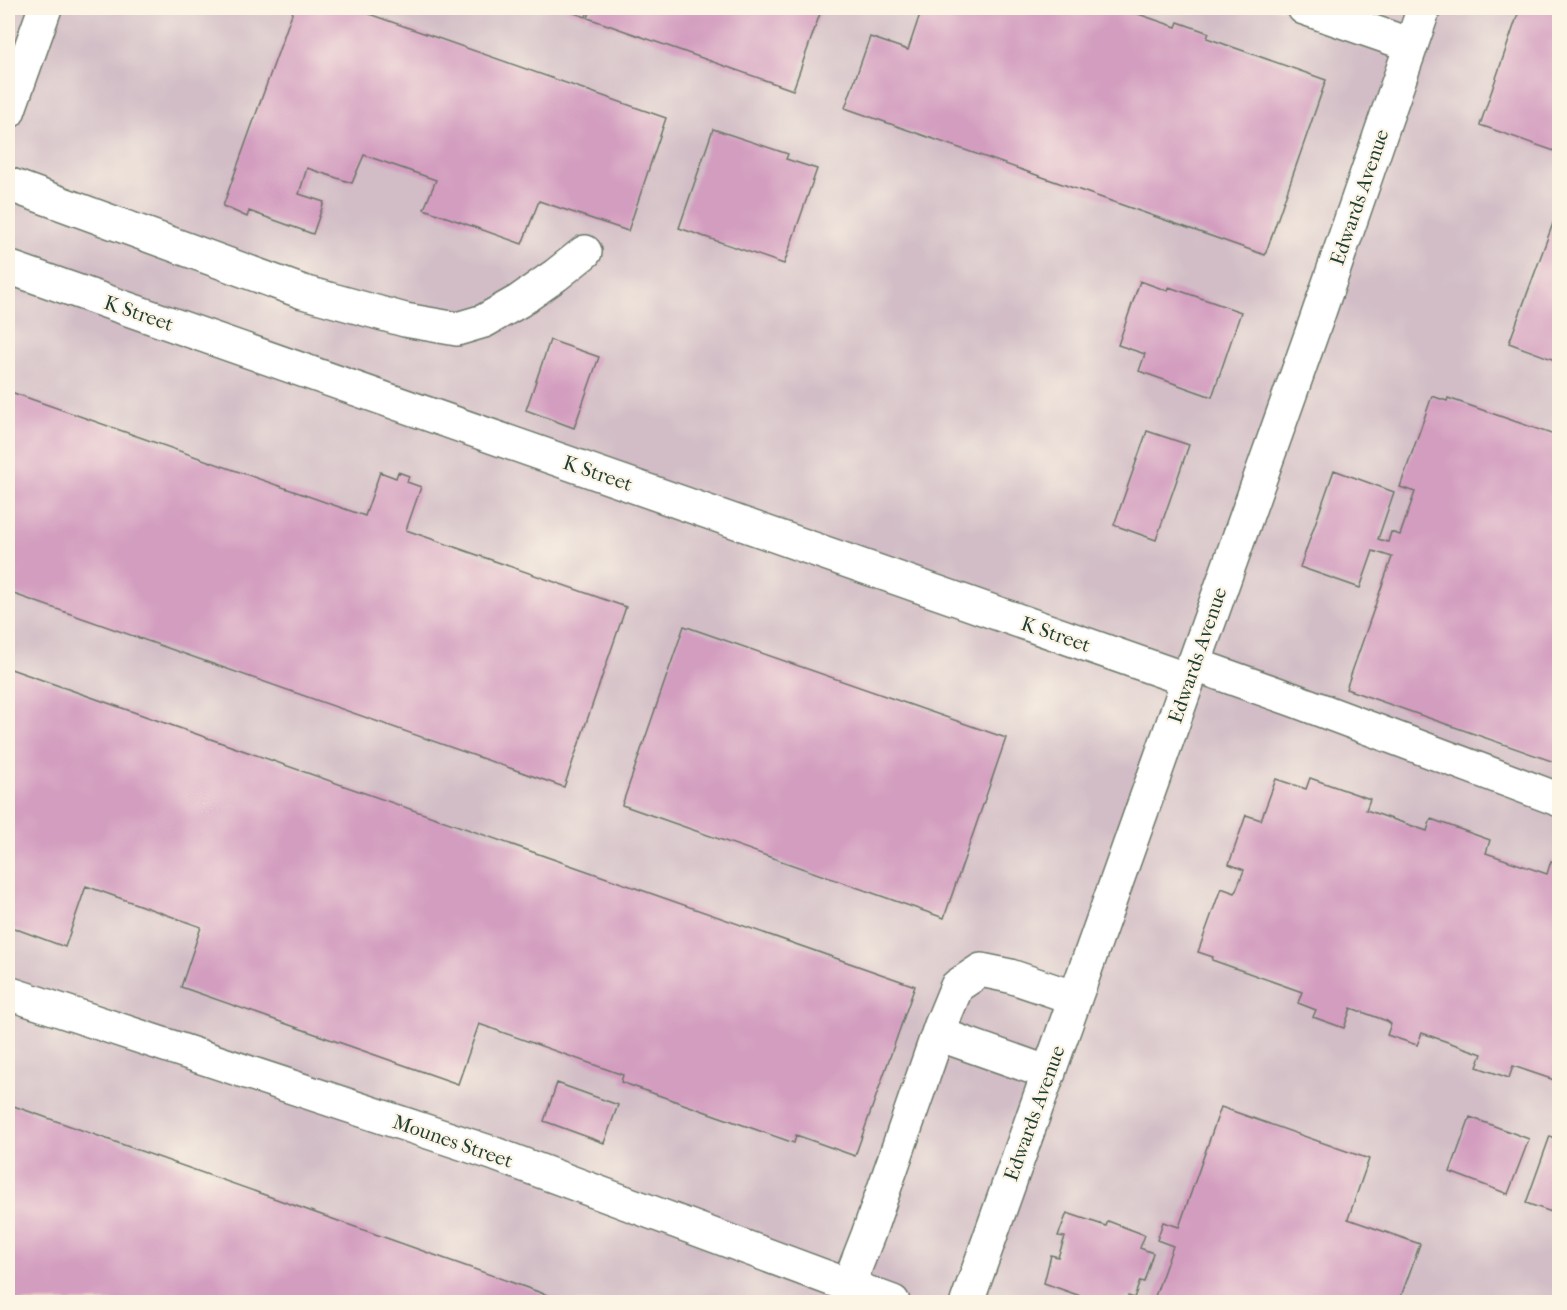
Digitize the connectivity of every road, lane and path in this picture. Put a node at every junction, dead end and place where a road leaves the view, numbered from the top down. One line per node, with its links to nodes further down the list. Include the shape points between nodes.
1 (45, 8): 5 (street)
2 (1304, 8): 4 (street)
3 (1424, 8): 4 (street, Edwards Avenue)
4 (1411, 45): 9 (street, Edwards Avenue)
5 (8, 112)
6 (8, 184): 7 (street, via 303,292 405,320 457,329 484,321 519,301)
7 (585, 252)
8 (8, 267): 9 (street, K Street)
9 (1190, 672): 10 (street, K Street, via 1294,700); 12 (street, Edwards Avenue)
10 (1560, 800)
11 (8, 993): 15 (street, Mounes Street, via 492,1153)
12 (1075, 998): 13 (street, via 981,970 957,986); 14 (street, Edwards Avenue)
13 (938, 1034): 14 (street); 15 (street)
14 (1049, 1073): 17 (street, Edwards Avenue)
15 (848, 1286): 16 (street, Mounes Street)
16 (893, 1302)
17 (968, 1302)

